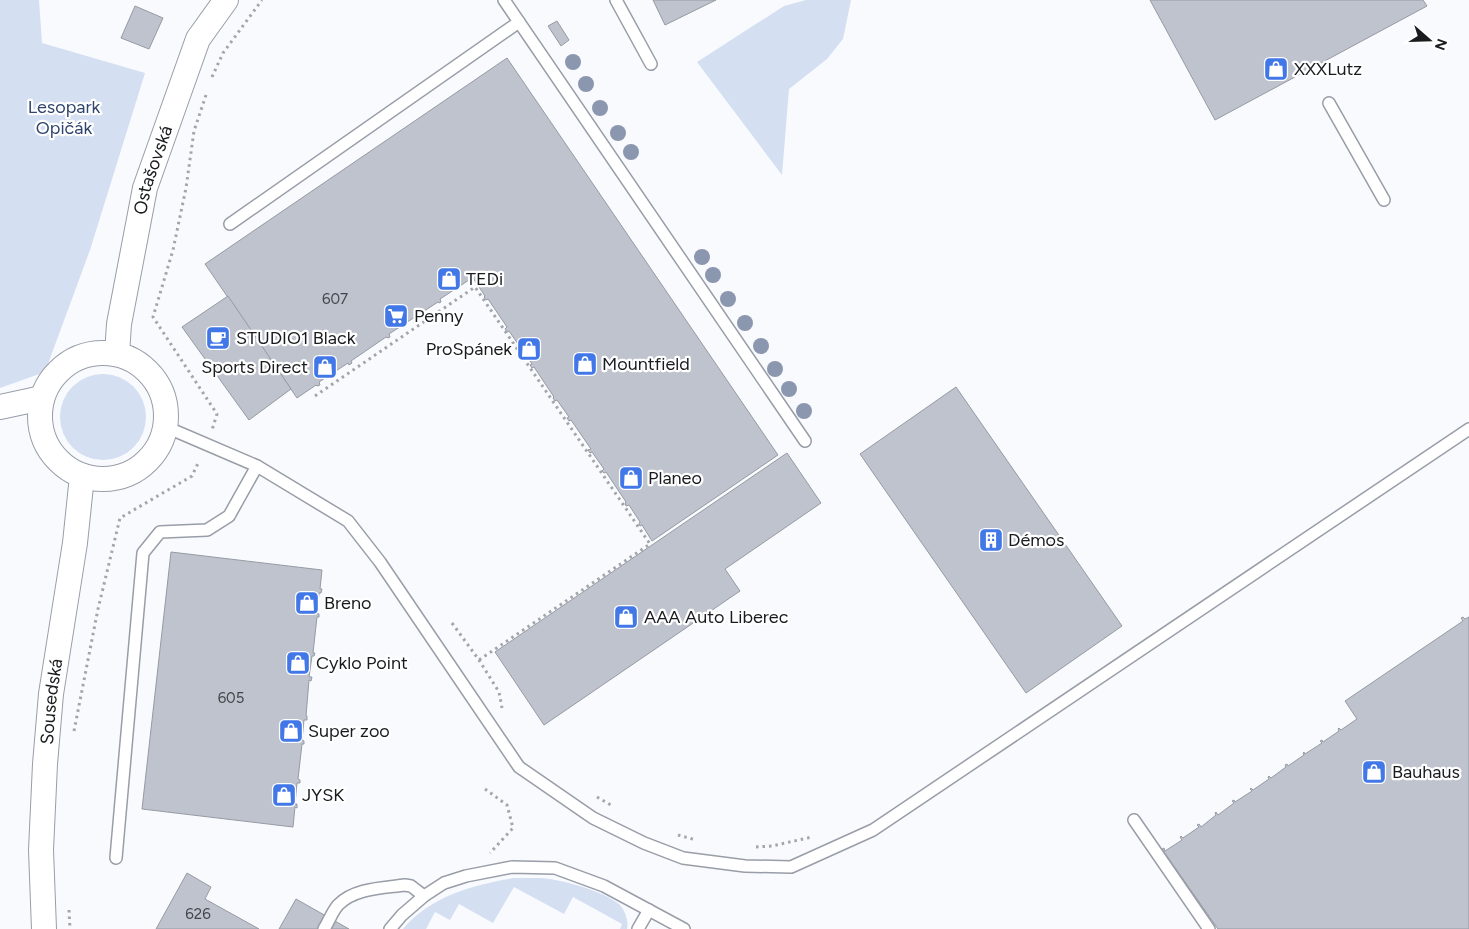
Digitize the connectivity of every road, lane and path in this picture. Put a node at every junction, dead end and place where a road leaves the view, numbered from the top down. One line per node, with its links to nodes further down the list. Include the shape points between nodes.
1 (226, 0): 12 (street, Ostašovská, via 198,39 145,188 118,324)
2 (262, 0): 7 (path, via 223,53)
3 (504, 0): 5 (lane)
4 (616, 0): 6 (lane)
5 (519, 22): 11 (lane); 18 (lane)
6 (651, 64)
7 (210, 80)
8 (208, 89): 19 (path, via 194,131 174,250 153,317 217,414)
9 (1329, 103): 10 (lane)
10 (1384, 200)
11 (230, 224)
12 (117, 354): 14 (street, via 95,353 70,362 54,376); 16 (street, via 147,370 160,388 165,399)
13 (315, 396): 23 (path, via 475,287 650,544)
14 (42, 398): 15 (street); 21 (street, via 40,419 44,439 54,458 71,472)
15 (0, 407)
16 (166, 427): 19 (lane); 21 (street, via 159,446 146,464 133,472 104,480)
17 (1469, 430): 20 (lane, via 873,830 791,867 745,866 684,858 593,818 519,767 380,562 348,521)
18 (805, 441)
19 (207, 445): 20 (lane); 25 (path, via 192,476 120,518)
20 (257, 466): 35 (lane, via 229,516 207,530 160,532 143,553)
21 (82, 476): 39 (street, Sousedská, via 75,543 51,694 45,764 41,850)
22 (452, 623): 23 (path)
23 (479, 660): 24 (path, via 498,692)
24 (504, 716)
25 (72, 740)
26 (486, 789): 34 (path, via 507,805 513,828 491,852)
27 (596, 796): 28 (path)
28 (611, 805)
29 (1134, 820): 45 (lane)
30 (676, 834): 32 (path)
31 (812, 837): 33 (path)
32 (698, 841)
33 (754, 847)
34 (482, 855)
35 (116, 858)
36 (424, 896): 38 (lane, via 444,883 466,876 512,867 556,868 604,886); 41 (lane, via 405,885 361,892 345,899 337,907); 42 (lane)
37 (69, 902): 40 (path)
38 (648, 910): 43 (lane); 44 (lane)
39 (44, 929)
40 (70, 929)
41 (324, 929)
42 (390, 929)
43 (638, 929)
44 (684, 929)
45 (1209, 929)

